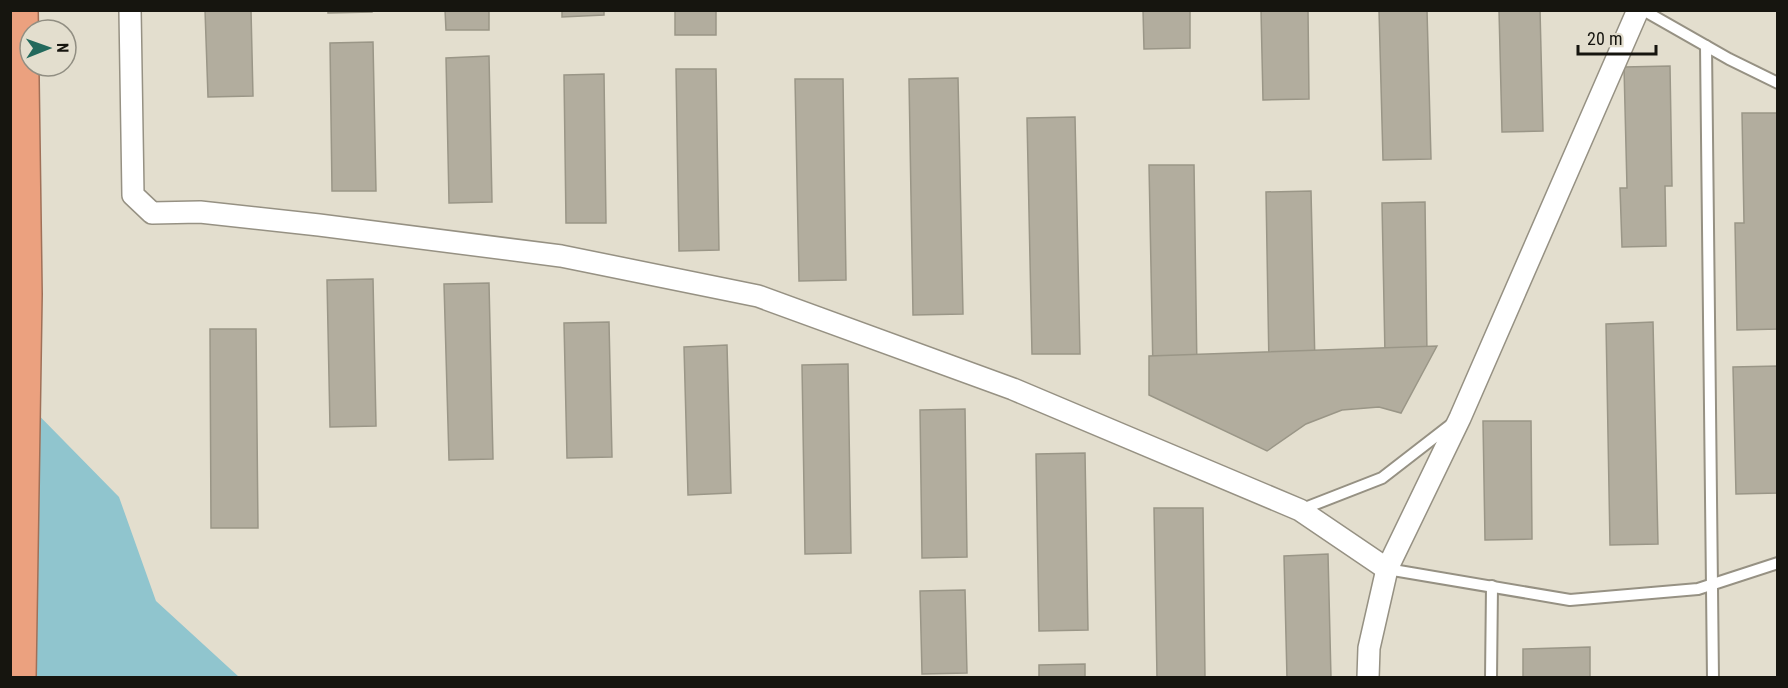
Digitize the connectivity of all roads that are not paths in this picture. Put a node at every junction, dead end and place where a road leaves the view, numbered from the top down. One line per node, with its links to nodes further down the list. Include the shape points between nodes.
1 (21, 10): 7 (highway)
2 (130, 10): 9 (street, via 133,195 152,213 200,212 561,256 758,296 1013,389)
3 (1638, 10): 8 (street)
4 (1643, 10): 5 (lane)
5 (1706, 46): 6 (lane); 12 (lane)
6 (1778, 83)
7 (25, 294): 14 (highway); 15 (highway)
8 (1460, 418): 9 (lane, via 1382,478); 11 (street)
9 (1300, 510): 11 (street)
10 (1778, 563): 12 (lane)
11 (1388, 568): 13 (lane); 16 (street, via 1369,648)
12 (1712, 584): 13 (lane, via 1698,589 1570,600); 18 (lane)
13 (1492, 586): 17 (lane)
14 (19, 678)
15 (34, 678)
16 (1368, 678)
17 (1491, 678)
18 (1713, 678)

